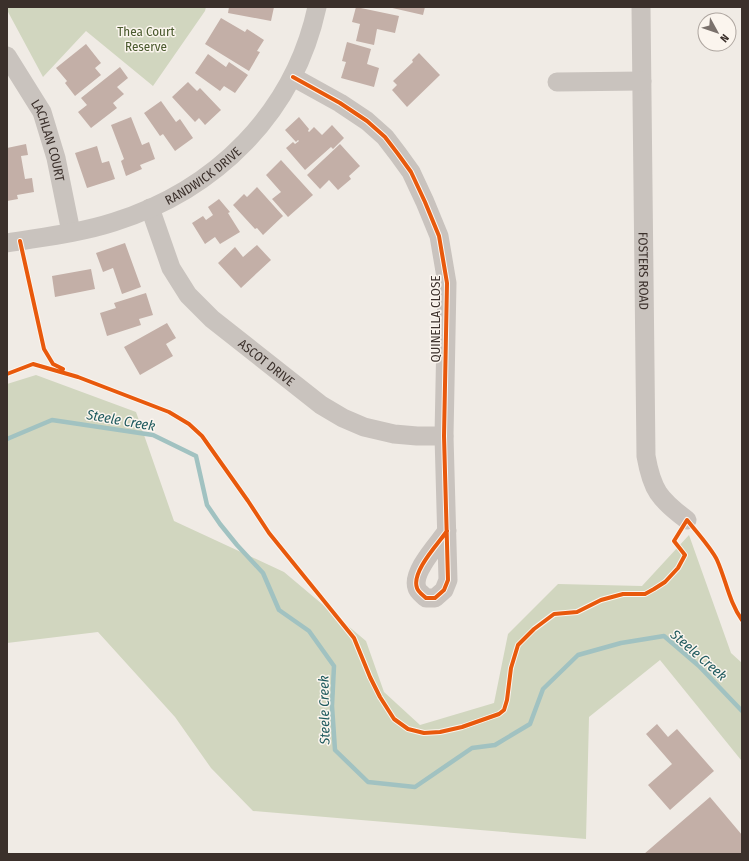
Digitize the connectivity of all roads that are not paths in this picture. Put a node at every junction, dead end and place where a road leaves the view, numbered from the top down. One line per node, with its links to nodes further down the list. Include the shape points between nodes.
1 (317, 7): 4 (street, RANDWICK DRIVE, via 310,34)
2 (641, 7): 5 (street, FOSTERS ROAD)
3 (7, 56): 8 (street, LACHLAN COURT, via 42,112 56,158)
4 (293, 77): 7 (street, RANDWICK DRIVE, via 272,111 234,153 197,183); 10 (street, QUINELLA CLOSE, via 340,103 367,121 384,137 411,172 425,202 439,236 447,283)
5 (642, 81): 6 (street); 11 (street, FOSTERS ROAD, via 646,456 658,494)
6 (557, 82)
7 (150, 208): 8 (street, RANDWICK DRIVE, via 113,222); 10 (street, ASCOT DRIVE, via 171,268 188,295 212,319 321,405 364,427 394,434)
8 (71, 232): 9 (street, RANDWICK DRIVE)
9 (7, 243)
10 (444, 436): 12 (street, QUINELLA CLOSE)
11 (687, 520)
12 (447, 531)

